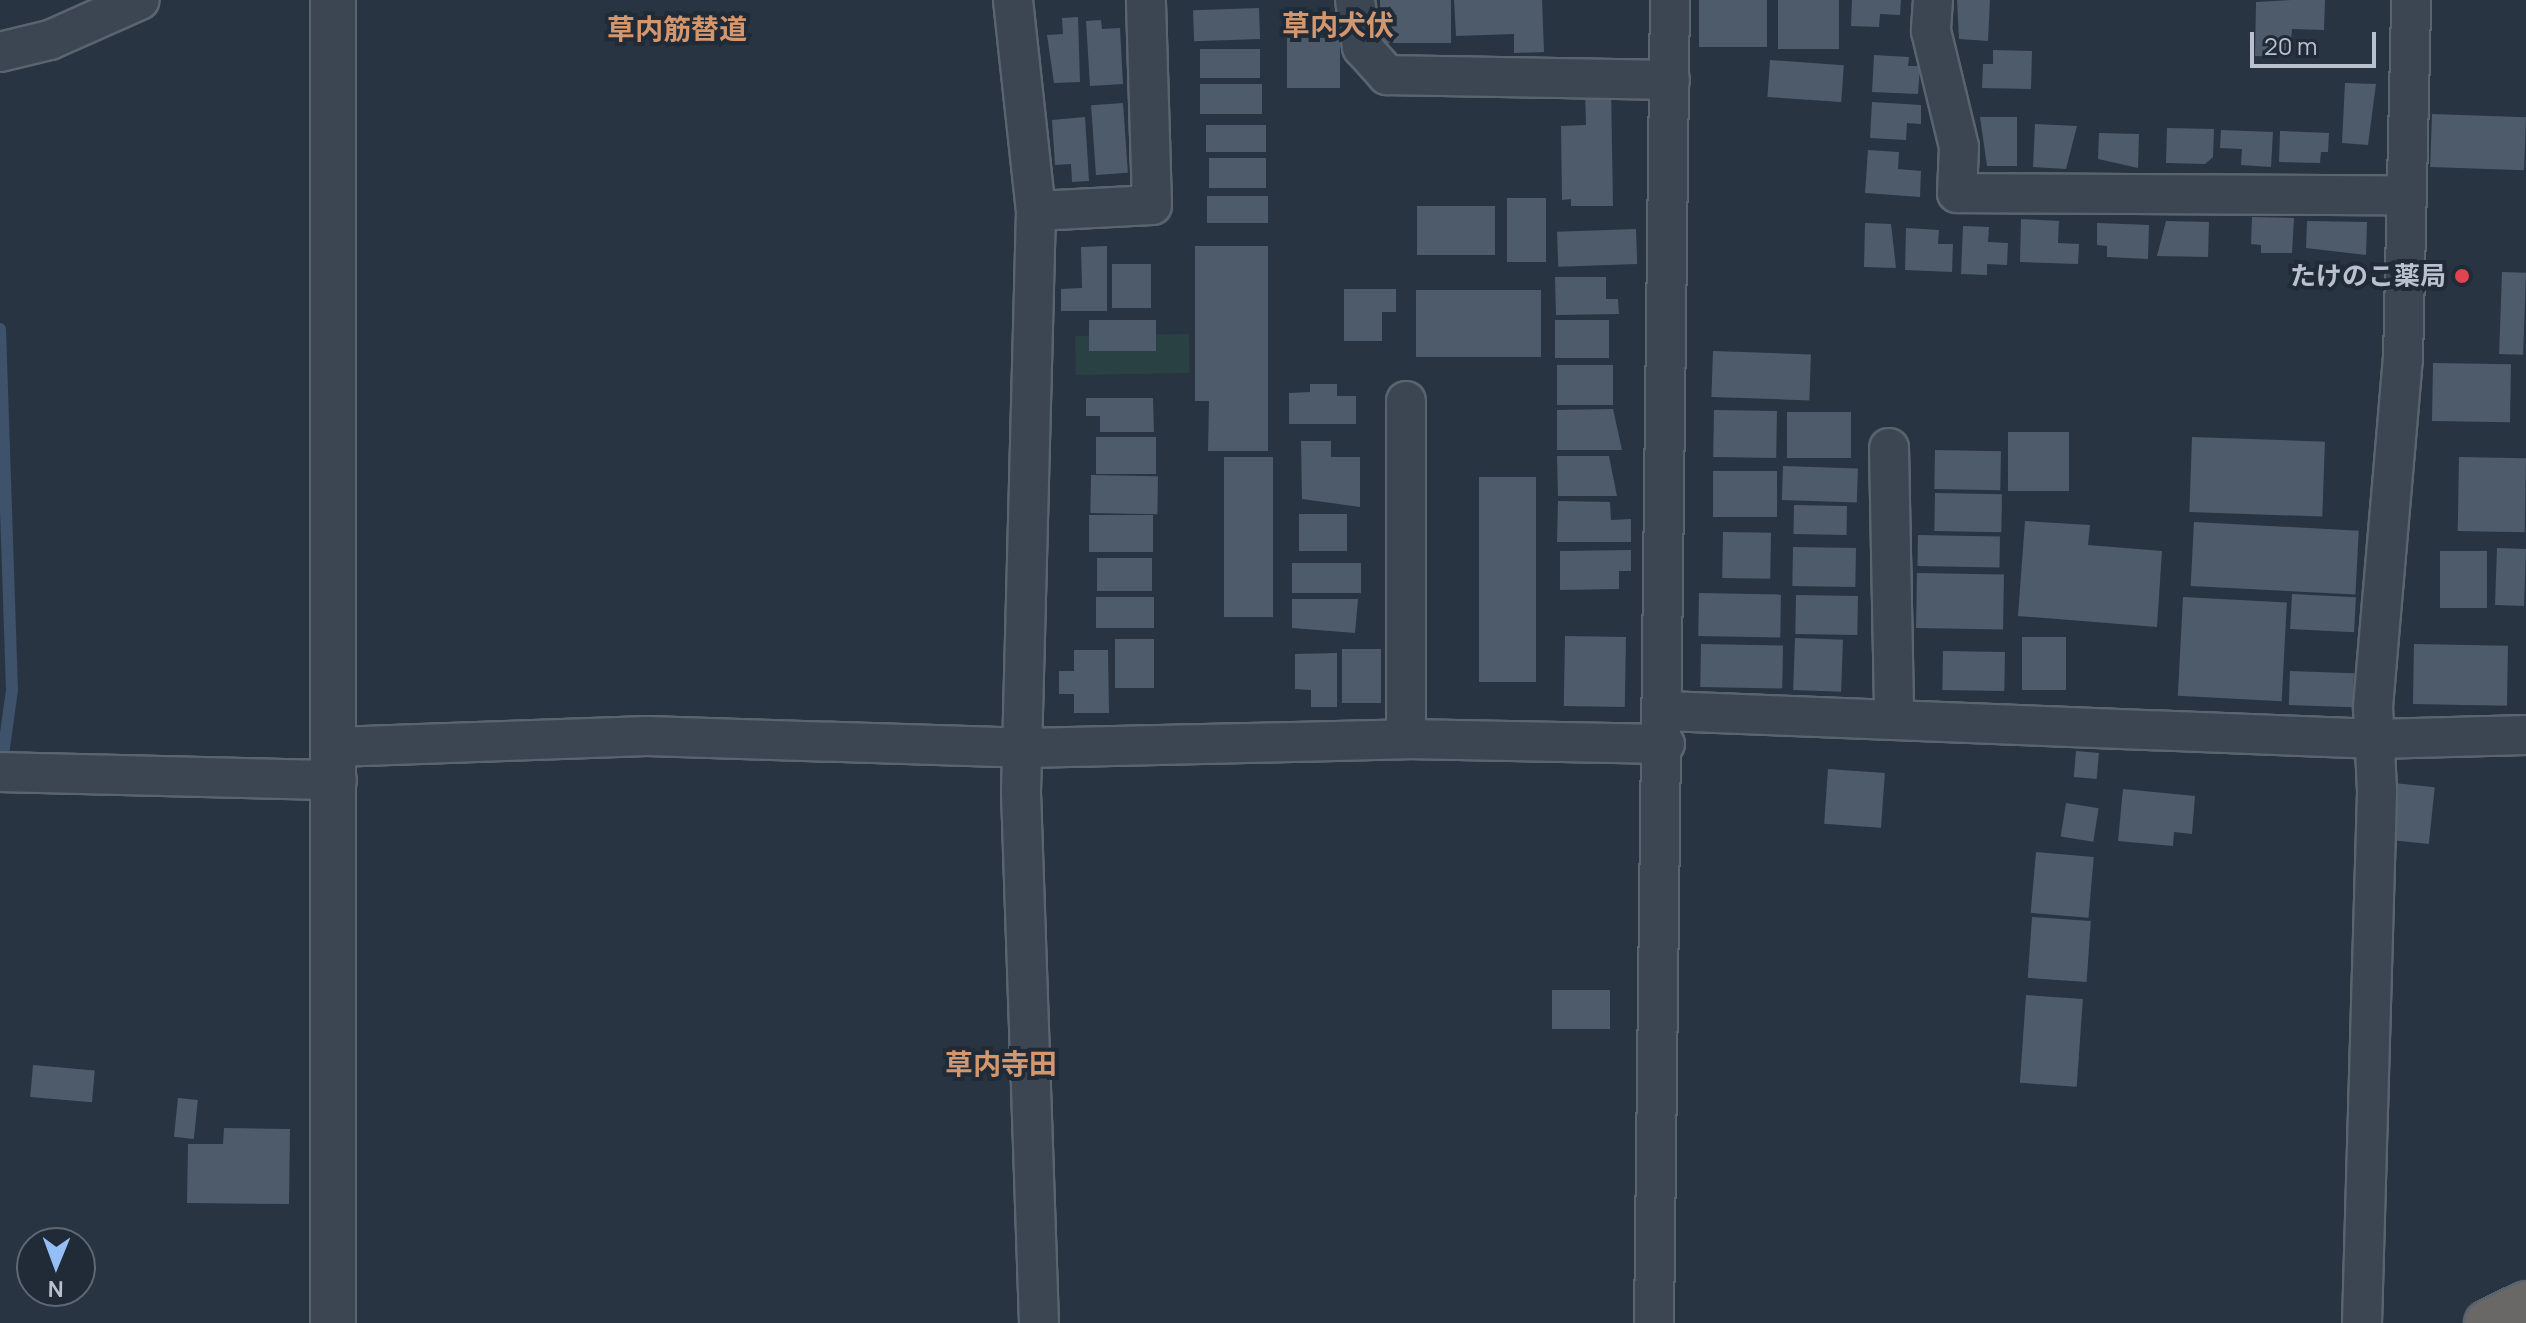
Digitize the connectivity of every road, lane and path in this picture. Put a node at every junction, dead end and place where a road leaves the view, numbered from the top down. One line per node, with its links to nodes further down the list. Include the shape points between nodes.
1 (140, 0): 9 (street, via 50,40)
2 (333, 0): 21 (street)
3 (1013, 0): 12 (street)
4 (1146, 0): 12 (street, via 1152,205)
5 (1355, 0): 10 (street, via 1362,47 1387,75)
6 (1670, 0): 10 (street)
7 (1933, 0): 11 (street, via 1931,31 1959,147 1957,193)
8 (2411, 0): 11 (street)
9 (0, 52)
10 (1670, 80): 16 (street)
11 (2404, 195): 19 (street, via 2403,360 2387,491)
12 (1036, 211): 20 (street)
13 (1406, 401): 18 (street)
14 (1889, 448): 15 (street)
15 (1894, 720): 16 (street); 19 (street)
16 (1665, 727): 18 (street); 26 (street)
17 (2526, 735): 19 (street)
18 (1406, 739): 20 (street)
19 (2376, 739): 27 (street)
20 (1024, 748): 21 (street, via 647,736); 25 (street)
21 (336, 764): 22 (street); 24 (street)
22 (0, 772)
23 (2526, 1304): 28 (highway)
24 (333, 1323)
25 (1039, 1323)
26 (1654, 1323)
27 (2362, 1323)
28 (2487, 1323)

